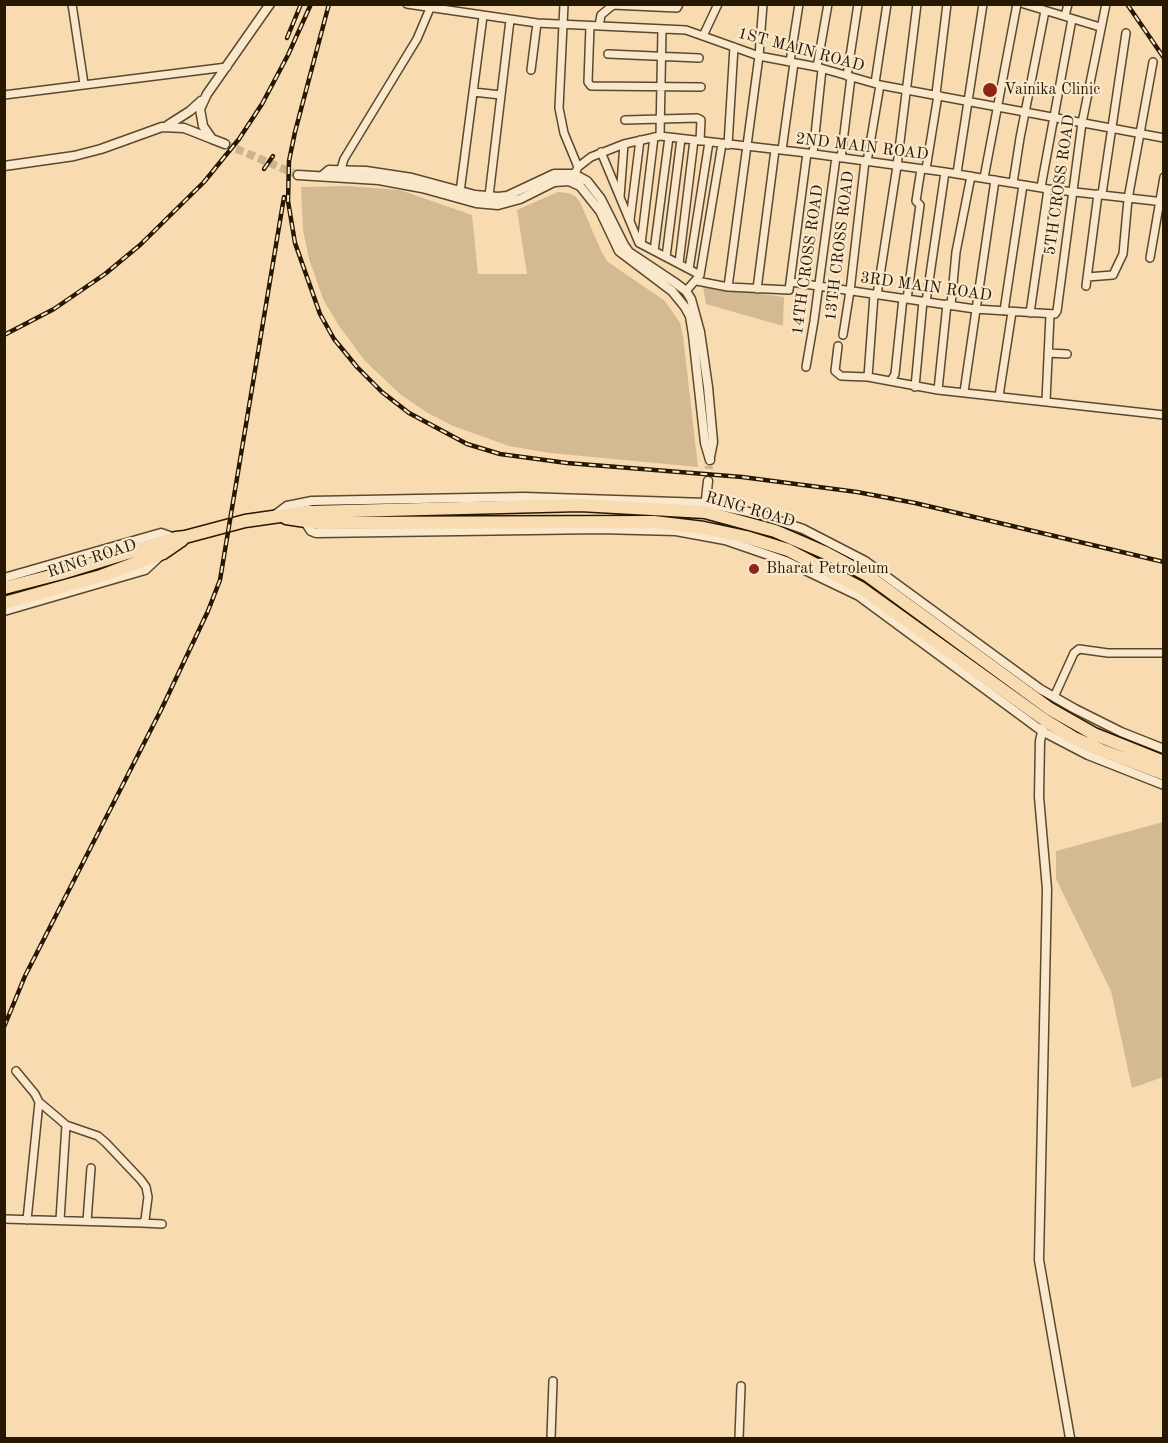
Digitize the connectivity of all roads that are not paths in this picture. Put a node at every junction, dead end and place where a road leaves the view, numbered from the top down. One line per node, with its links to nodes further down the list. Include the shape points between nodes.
1 (72, 4): 47 (street)
2 (270, 4): 43 (street)
3 (407, 4): 21 (street, 1ST MAIN ROAD)
4 (469, 4): 24 (street)
5 (564, 4): 29 (street)
6 (679, 4): 22 (street, via 677,8)
7 (718, 4): 35 (street)
8 (763, 4): 38 (street)
9 (799, 4): 42 (street)
10 (828, 4): 44 (street)
11 (858, 4): 46 (street, 14TH CROSS ROAD)
12 (887, 4): 48 (street, 13TH CROSS ROAD)
13 (916, 4): 51 (street)
14 (947, 4): 54 (street)
15 (983, 4): 57 (street)
16 (1017, 4): 58 (street)
17 (1024, 4): 23 (street)
18 (1068, 4): 26 (street)
19 (1106, 4): 32 (street, 5TH CROSS ROAD)
20 (614, 5): 22 (street); 31 (street, via 601,15)
21 (430, 6): 24 (street, 1ST MAIN ROAD); 86 (street, via 417,39)
22 (649, 6)
23 (1045, 11): 26 (street); 59 (street)
24 (465, 13): 25 (street, 1ST MAIN ROAD)
25 (483, 16): 27 (street, 1ST MAIN ROAD); 52 (street)
26 (1068, 17): 32 (street); 60 (street)
27 (510, 20): 28 (street, 1ST MAIN ROAD); 56 (street)
28 (537, 23): 29 (street, 1ST MAIN ROAD); 45 (street)
29 (564, 24): 30 (street, 1ST MAIN ROAD); 90 (street, via 559,108)
30 (590, 26): 31 (street, 1ST MAIN ROAD); 49 (street, via 589,85)
31 (599, 26): 33 (street, 1ST MAIN ROAD)
32 (1100, 27): 63 (street, 5TH CROSS ROAD)
33 (662, 29): 35 (street, 1ST MAIN ROAD, via 686,30); 39 (street)
34 (1126, 33): 65 (street)
35 (703, 36): 36 (street, 1ST MAIN ROAD)
36 (734, 48): 38 (street, 1ST MAIN ROAD); 77 (street)
37 (609, 54): 39 (street)
38 (759, 56): 42 (street, 1ST MAIN ROAD); 78 (street)
39 (661, 57): 40 (street); 49 (street)
40 (699, 58)
41 (1153, 62): 66 (street)
42 (792, 63): 44 (street, 1ST MAIN ROAD); 79 (street)
43 (227, 67): 47 (street); 53 (street)
44 (819, 68): 46 (street, 1ST MAIN ROAD); 81 (street)
45 (531, 70)
46 (849, 76): 48 (street, 1ST MAIN ROAD); 82 (street, 14TH CROSS ROAD)
47 (84, 84): 55 (street)
48 (878, 84): 51 (street, 1ST MAIN ROAD); 83 (street, 13TH CROSS ROAD)
49 (661, 87): 50 (street); 61 (street)
50 (701, 87)
51 (907, 89): 54 (street, 1ST MAIN ROAD); 85 (street)
52 (473, 92): 56 (street); 101 (street)
53 (207, 94): 64 (street, via 190,111); 70 (street, via 200,117)
54 (937, 94): 57 (street, 1ST MAIN ROAD); 87 (street)
55 (4, 95)
56 (501, 95): 103 (street)
57 (969, 101): 58 (street, 1ST MAIN ROAD); 89 (street)
58 (997, 106): 59 (street, 1ST MAIN ROAD); 95 (street)
59 (1026, 112): 60 (street, 1ST MAIN ROAD); 97 (street)
60 (1053, 117): 63 (street, 1ST MAIN ROAD); 99 (street)
61 (660, 119): 62 (street); 67 (street); 73 (street, via 700,119)
62 (625, 120)
63 (1082, 123): 65 (street, 1ST MAIN ROAD); 100 (street, 5TH CROSS ROAD)
64 (162, 127): 70 (street, via 184,128); 84 (street, via 74,156)
65 (1112, 128): 66 (street, 1ST MAIN ROAD); 102 (street)
66 (1141, 134): 69 (street, 1ST MAIN ROAD); 105 (street)
67 (657, 137): 68 (street, 2ND MAIN ROAD); 72 (street, 2ND MAIN ROAD); 108 (street)
68 (669, 137): 71 (street, 2ND MAIN ROAD); 109 (street)
69 (1164, 138)
70 (212, 139): 75 (street)
71 (681, 139): 73 (street, 2ND MAIN ROAD); 110 (street)
72 (640, 140): 76 (street, 2ND MAIN ROAD); 107 (street)
73 (697, 141): 74 (street, 2ND MAIN ROAD); 112 (street)
74 (709, 142): 77 (street, 2ND MAIN ROAD); 113 (street)
75 (225, 144)
76 (624, 144): 80 (street, 2ND MAIN ROAD); 104 (street)
77 (725, 144): 78 (street, 2ND MAIN ROAD); 115 (street)
78 (747, 146): 79 (street, 2ND MAIN ROAD); 119 (street)
79 (779, 150): 81 (street, 2ND MAIN ROAD); 120 (street)
80 (602, 152): 90 (street, 2ND MAIN ROAD, via 591,157); 104 (street)
81 (810, 153): 82 (street, 2ND MAIN ROAD); 116 (street)
82 (839, 158): 83 (street, 2ND MAIN ROAD); 117 (street, 14TH CROSS ROAD)
83 (866, 161): 85 (street, 2ND MAIN ROAD); 122 (street, 13TH CROSS ROAD)
84 (4, 166)
85 (897, 166): 87 (street, 2ND MAIN ROAD); 123 (street)
86 (341, 169): 92 (street, via 329,170); 101 (street, via 392,174)
87 (923, 169): 88 (street, 2ND MAIN ROAD); 124 (street)
88 (945, 172): 89 (street, 2ND MAIN ROAD); 125 (street)
89 (957, 173): 93 (street, 2ND MAIN ROAD)
90 (575, 174): 92 (street, via 498,205 399,183); 103 (street, via 555,174 507,196); 121 (street, via 587,181 600,199 629,252); 121 (street, via 619,251 672,291 690,316 710,463 713,442 700,332 696,310)
91 (298, 175): 92 (street)
92 (322, 176)
93 (971, 176): 95 (street, 2ND MAIN ROAD); 126 (street)
94 (1164, 177): 106 (street)
95 (984, 178): 96 (street, 2ND MAIN ROAD)
96 (995, 180): 97 (street, 2ND MAIN ROAD); 127 (street)
97 (1013, 183): 98 (street, 2ND MAIN ROAD)
98 (1023, 184): 99 (street, 2ND MAIN ROAD); 128 (street)
99 (1045, 188): 100 (street, 2ND MAIN ROAD); 129 (street)
100 (1072, 191): 102 (street, 2ND MAIN ROAD); 130 (street, 5TH CROSS ROAD)
101 (460, 192): 103 (street)
102 (1100, 194): 105 (street, 2ND MAIN ROAD); 114 (street)
103 (489, 196)
104 (620, 199): 107 (street)
105 (1128, 199): 106 (street, 2ND MAIN ROAD); 114 (street, via 1123,254 1113,275)
106 (1161, 202): 111 (street)
107 (629, 222): 108 (street)
108 (640, 244): 109 (street)
109 (654, 250): 110 (street)
110 (666, 257): 112 (street)
111 (1150, 258)
112 (679, 263): 113 (street)
113 (689, 269): 115 (street)
114 (1087, 277): 118 (street)
115 (699, 278): 119 (street); 121 (street)
116 (791, 282): 117 (street, 3RD MAIN ROAD); 120 (street, via 785,291)
117 (819, 286): 122 (street, 3RD MAIN ROAD); 135 (street, 14TH CROSS ROAD)
118 (1086, 286)
119 (728, 287): 120 (street)
120 (757, 289)
121 (686, 291)
122 (850, 291): 123 (street, 3RD MAIN ROAD); 131 (street, 13TH CROSS ROAD)
123 (876, 295): 124 (street, 3RD MAIN ROAD); 136 (street)
124 (905, 298): 125 (street, 3RD MAIN ROAD); 137 (street)
125 (924, 301): 126 (street, 3RD MAIN ROAD); 138 (street)
126 (949, 304): 127 (street, 3RD MAIN ROAD); 139 (street)
127 (975, 309): 128 (street, 3RD MAIN ROAD); 140 (street)
128 (1008, 312): 129 (street, 3RD MAIN ROAD); 141 (street)
129 (1030, 313): 130 (street, 3RD MAIN ROAD)
130 (1053, 313): 133 (street, 5TH CROSS ROAD)
131 (843, 335)
132 (838, 346): 136 (street, via 837,374)
133 (1048, 353): 134 (street); 142 (street, 5TH CROSS ROAD)
134 (1067, 354)
135 (806, 367)
136 (868, 377): 137 (street)
137 (891, 381): 138 (street)
138 (915, 387): 139 (street)
139 (938, 390): 140 (street)
140 (964, 393): 141 (street)
141 (999, 396): 142 (street)
142 (1046, 401): 143 (street)
143 (1164, 415)
144 (708, 481): 145 (street)
145 (705, 507): 146 (highway, RING ROAD, via 308,512); 154 (street, via 762,515 803,529 865,561); 155 (highway, RING ROAD, via 775,531 867,575)
146 (269, 517): 147 (highway, RING ROAD); 155 (highway, RING ROAD, via 305,522 654,522 746,537 789,550 861,588)
147 (180, 538): 148 (highway, RING ROAD); 149 (street, via 161,533); 150 (highway, RING ROAD)
148 (164, 553): 151 (highway, RING ROAD); 152 (street, via 146,570)
149 (4, 578)
150 (4, 588)
151 (4, 603)
152 (4, 610)
153 (1164, 653): 154 (street, via 1079,650 1074,653)
154 (1054, 697): 155 (street); 156 (street, via 1121,732)
155 (1046, 721): 157 (highway, RING ROAD, via 1094,734); 158 (highway, RING ROAD, via 1074,738); 159 (street, via 1088,755); 174 (street, via 1039,759 1047,890 1039,1260)
156 (1164, 749)
157 (1164, 762)
158 (1164, 774)
159 (1164, 785)
160 (16, 1071): 161 (street)
161 (39, 1102): 162 (street); 165 (street)
162 (66, 1125): 166 (street); 168 (street, via 98,1136 146,1186 148,1197)
163 (91, 1168): 167 (street)
164 (4, 1219): 165 (street)
165 (27, 1220): 166 (street)
166 (60, 1220): 167 (street)
167 (87, 1221): 168 (street)
168 (142, 1223): 169 (street)
169 (162, 1224)
170 (553, 1381): 172 (street)
171 (741, 1386): 173 (street)
172 (551, 1438)
173 (739, 1438)
174 (1070, 1438)

